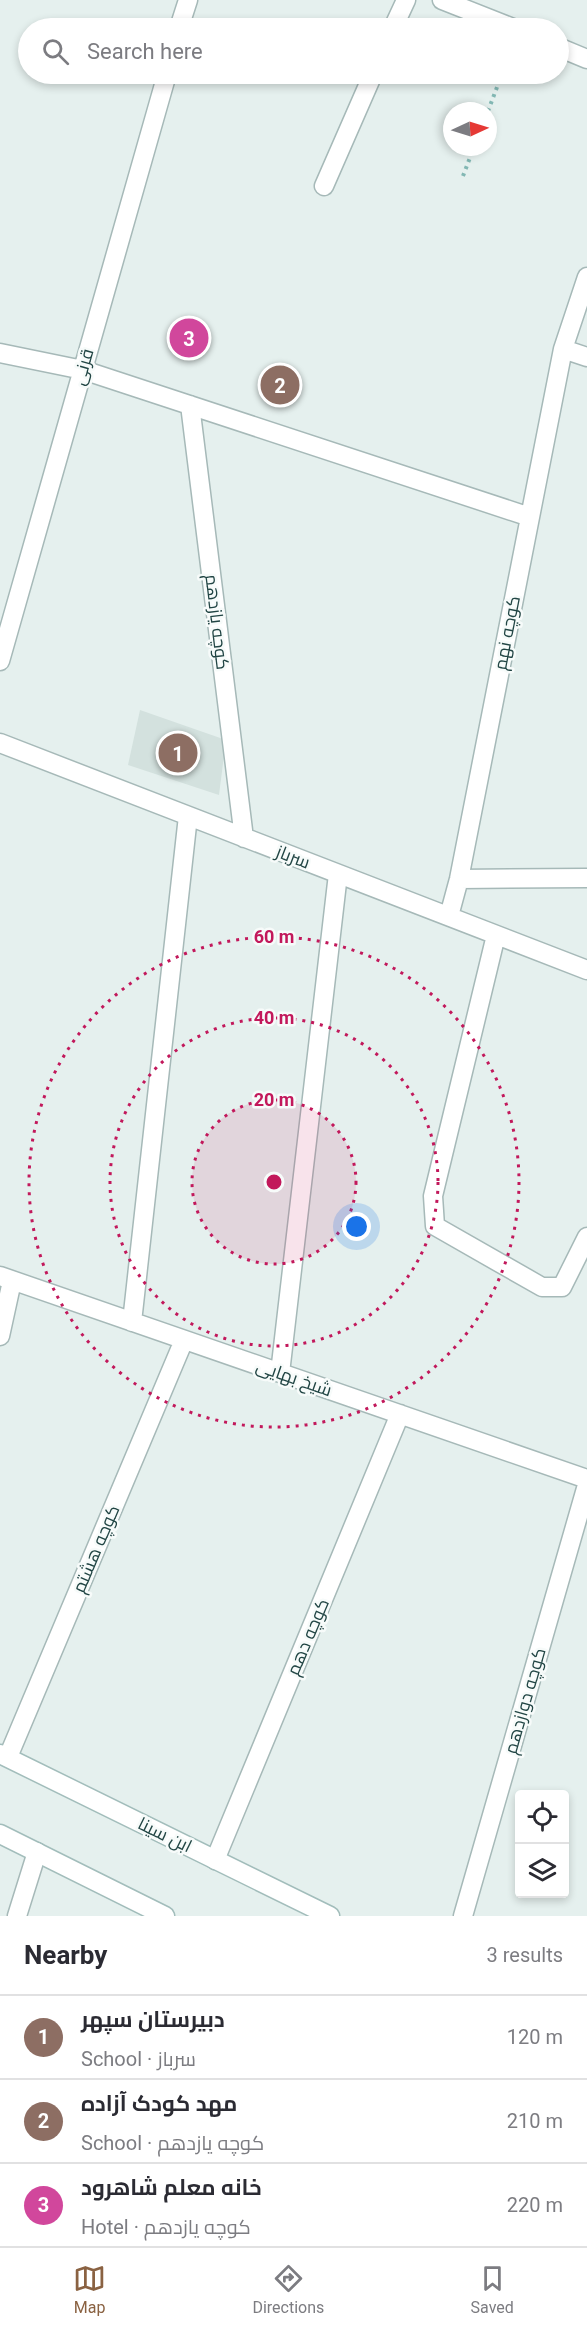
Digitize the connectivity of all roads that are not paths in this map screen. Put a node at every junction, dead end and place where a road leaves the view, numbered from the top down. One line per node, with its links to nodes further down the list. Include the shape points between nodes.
1 (188, 0): 4 (street)
2 (406, 0): 5 (street)
3 (442, 0): 6 (street)
4 (182, 18)
5 (398, 18)
6 (488, 18)
7 (569, 52): 8 (street)
8 (587, 59)
9 (164, 84): 16 (street, قرنی)
10 (369, 84): 11 (street)
11 (324, 186)
12 (587, 277): 13 (street)
13 (563, 349): 15 (street); 18 (street, کوچه نهم)
14 (0, 353): 16 (street)
15 (587, 357)
16 (82, 370): 17 (street); 19 (street, قرنی)
17 (190, 405): 18 (street); 22 (street, کوچه یازدهم)
18 (530, 517): 25 (street, کوچه نهم)
19 (0, 660)
20 (0, 743): 21 (street, سرباز)
21 (188, 816): 22 (street, سرباز); 31 (street)
22 (244, 838): 23 (street, سرباز)
23 (338, 874): 26 (street, سرباز); 34 (street)
24 (587, 878): 25 (street)
25 (459, 879): 26 (street, کوچه نهم)
26 (449, 916): 27 (street, سرباز)
27 (496, 935): 28 (street, سرباز); 29 (street, via 433,1196 435,1226 542,1287 562,1287)
28 (587, 969)
29 (587, 1237)
30 (6, 1278): 31 (street, شیخ بهایی); 32 (street)
31 (132, 1322): 33 (street, شیخ بهایی)
32 (0, 1336)
33 (184, 1340): 34 (street, شیخ بهایی); 38 (street, کوچه هشتم)
34 (280, 1373): 35 (street, شیخ بهایی)
35 (400, 1414): 36 (street, شیخ بهایی); 41 (street, کوچه دهم)
36 (587, 1479)
37 (587, 1485): 45 (street, کوچه دوازدهم)
38 (4, 1755): 41 (street, ابن سینا)
39 (0, 1834): 40 (street)
40 (36, 1852): 42 (street); 43 (street)
41 (215, 1860): 44 (street, ابن سینا)
42 (17, 1916)
43 (165, 1916)
44 (330, 1916)
45 (463, 1916)

